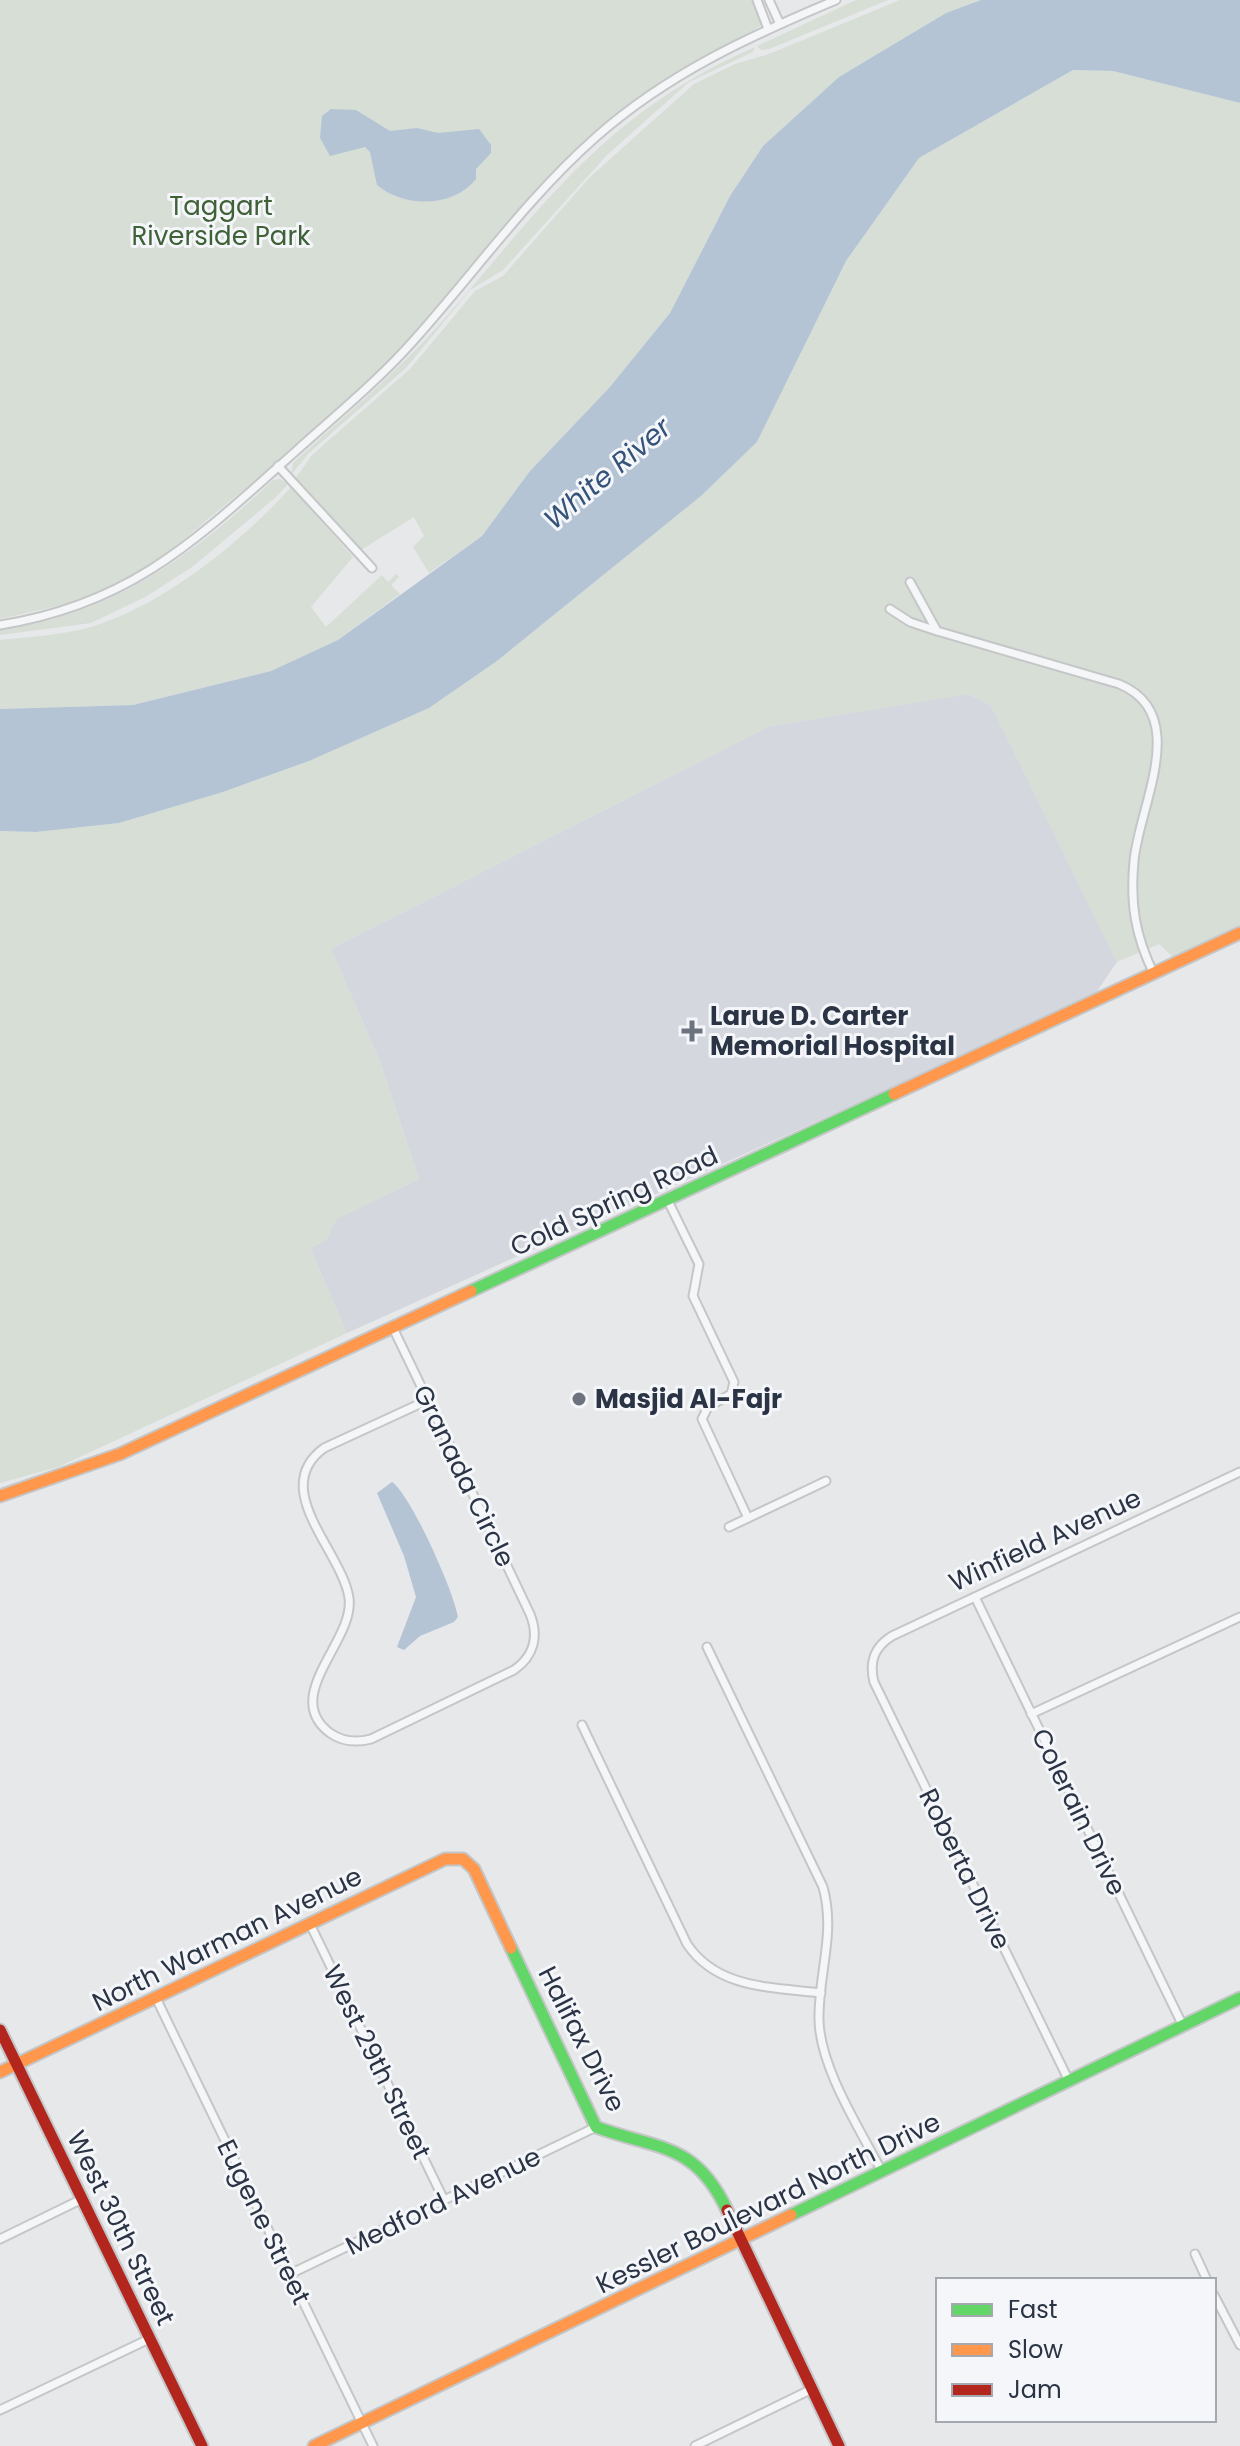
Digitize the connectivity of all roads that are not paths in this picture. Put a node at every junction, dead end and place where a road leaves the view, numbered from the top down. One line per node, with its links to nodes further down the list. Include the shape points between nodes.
1 (757, 0): 5 (street)
2 (769, 0): 4 (street)
3 (836, 0): 4 (street)
4 (780, 24): 5 (street)
5 (768, 29): 6 (street, via 680,74 589,143 395,361)
6 (278, 466): 7 (street); 10 (street, via 193,542 130,584 72,609)
7 (372, 568)
8 (910, 582): 11 (street)
9 (890, 609): 11 (street)
10 (0, 625)
11 (937, 631): 13 (street, via 1119,684 1139,694 1150,708 1159,742 1136,843 1132,913)
12 (1240, 933): 13 (street, Cold Spring Road)
13 (1154, 974): 14 (street, Cold Spring Road)
14 (668, 1201): 15 (street, Cold Spring Road); 20 (street, via 699,1264 693,1296 734,1382 730,1395 708,1407 702,1419)
15 (393, 1328): 16 (street, Granada Circle); 19 (street, Cold Spring Road, via 103,1461)
16 (428, 1400): 16 (street, Granada Circle, via 324,1448 304,1474 305,1501 349,1597 346,1624 313,1696 325,1729 343,1740 371,1739 514,1670 532,1649 534,1624)
17 (1240, 1472): 22 (street, Winfield Avenue)
18 (826, 1481): 20 (street)
19 (0, 1496)
20 (748, 1518): 21 (street)
21 (729, 1527)
22 (975, 1597): 25 (street, Winfield Avenue, via 888,1639); 26 (street, Colerain Drive)
23 (1240, 1617): 26 (street)
24 (707, 1647): 30 (street, via 823,1887 830,1929)
25 (874, 1655): 37 (street, Roberta Drive, via 874,1682)
26 (1031, 1714): 33 (street, Colerain Drive)
27 (582, 1725): 30 (street, via 698,1958 736,1982)
28 (458, 1857): 29 (street, North Warman Avenue); 38 (street, Halifax Drive, via 474,1869)
29 (310, 1924): 31 (street, North Warman Avenue); 41 (street, West 29th Street)
30 (821, 1993): 39 (street, via 825,2053)
31 (156, 1998): 35 (street, North Warman Avenue); 45 (street, Eugene Street)
32 (1240, 1998): 33 (street, Kessler Boulevard North Drive)
33 (1183, 2026): 37 (street, Kessler Boulevard North Drive)
34 (0, 2030): 35 (street, West 30th Street)
35 (17, 2065): 36 (street); 40 (street, West 30th Street)
36 (0, 2072)
37 (1069, 2081): 39 (street, Kessler Boulevard North Drive)
38 (596, 2127): 41 (street, Medford Avenue); 43 (street, Halifax Drive, via 696,2162 714,2182)
39 (882, 2172): 43 (street, Kessler Boulevard North Drive)
40 (82, 2199): 42 (street); 48 (street, West 30th Street)
41 (444, 2200): 45 (street, Medford Avenue)
42 (0, 2239)
43 (742, 2240): 50 (street, Halifax Drive); 52 (street, Kessler Boulevard North Drive)
44 (1195, 2254): 46 (street)
45 (290, 2274): 52 (street, Eugene Street)
46 (1206, 2278)
47 (1216, 2299): 49 (street)
48 (149, 2339): 51 (street); 53 (street, West 30th Street)
49 (1240, 2345)
50 (812, 2389): 56 (street); 57 (street, Halifax Drive)
51 (0, 2410)
52 (362, 2423): 54 (street, Kessler Boulevard North Drive); 55 (street, Eugene Street)
53 (202, 2446)
54 (314, 2446)
55 (373, 2446)
56 (695, 2446)
57 (839, 2446)

